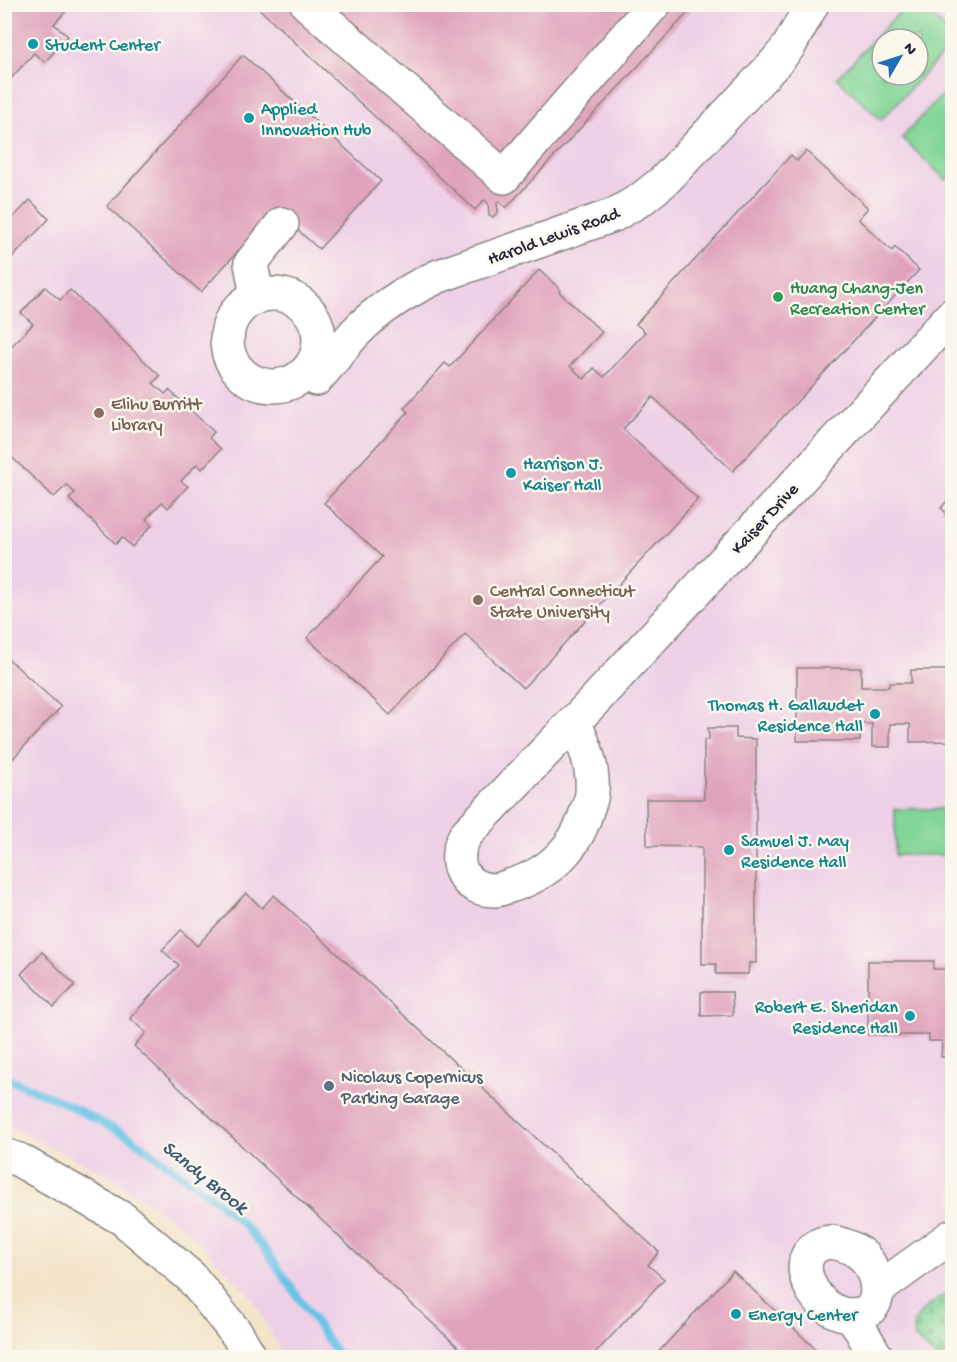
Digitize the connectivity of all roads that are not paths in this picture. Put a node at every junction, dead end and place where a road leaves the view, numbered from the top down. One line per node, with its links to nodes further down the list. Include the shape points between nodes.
1 (307, 4): 2 (street, via 504,177)
2 (654, 4)
3 (812, 4): 7 (street, Harold Lewis Road, via 783,54 684,161 640,200 614,215 417,286 370,319)
4 (282, 224): 5 (street, via 251,262)
5 (257, 297): 7 (street, via 286,296 309,312 317,326 319,342); 7 (street, via 245,303 229,327 227,341 236,368 263,385 279,386)
6 (952, 315): 8 (street, Kaiser Drive)
7 (311, 375)
8 (574, 721): 8 (street, Kaiser Drive, via 467,832 461,842 458,864 471,883 497,890 532,879 561,858 582,828 592,793 590,757)
9 (4, 1155): 13 (street, via 123,1219 191,1277 237,1334)
10 (952, 1236): 11 (street)
11 (877, 1290): 12 (street, via 870,1310); 12 (street, via 870,1266 856,1251 831,1242 813,1248 806,1269 812,1292 833,1311)
12 (852, 1315): 14 (street)
13 (251, 1358)
14 (877, 1358)

